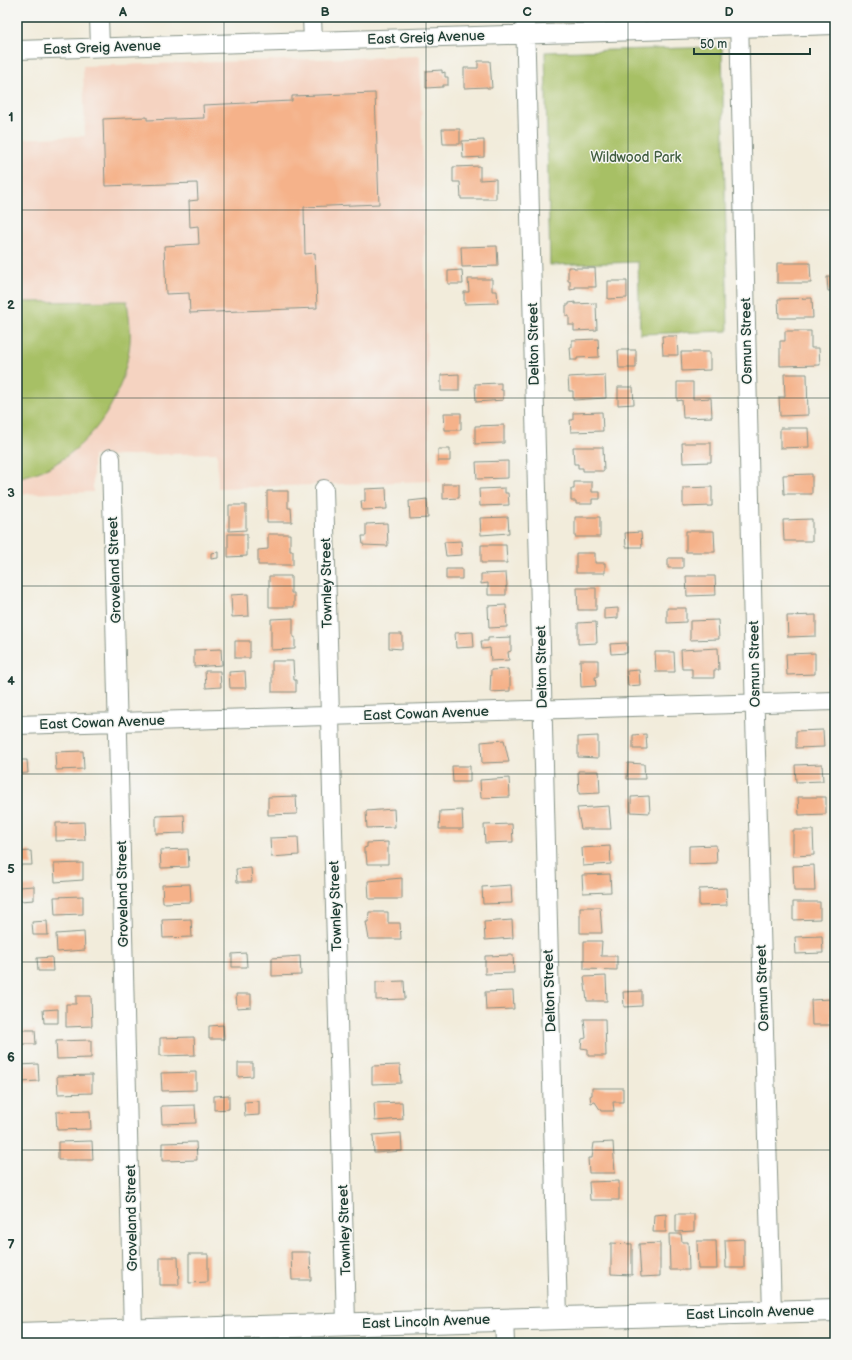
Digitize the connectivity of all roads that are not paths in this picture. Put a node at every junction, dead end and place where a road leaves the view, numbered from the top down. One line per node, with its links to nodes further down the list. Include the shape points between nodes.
1 (99, 17): 7 (street)
2 (312, 17): 6 (street)
3 (739, 22): 4 (street, East Greig Avenue); 5 (street, East Greig Avenue); 12 (street, Osmun Street)
4 (835, 25)
5 (525, 26): 6 (street, East Greig Avenue); 13 (street, Delton Street)
6 (312, 41): 7 (street, East Greig Avenue)
7 (100, 47): 8 (street, East Greig Avenue)
8 (17, 50)
9 (111, 458): 15 (street, Groveland Street)
10 (324, 489): 14 (street, Townley Street)
11 (835, 700): 12 (street, East Cowan Avenue)
12 (754, 703): 13 (street, East Cowan Avenue); 18 (street, Osmun Street)
13 (542, 709): 14 (street, East Cowan Avenue); 19 (street, Delton Street)
14 (330, 715): 15 (street, East Cowan Avenue); 21 (street, Townley Street)
15 (118, 721): 16 (street, East Cowan Avenue); 22 (street, Groveland Street)
16 (17, 725)
17 (835, 1310): 18 (street, East Lincoln Avenue)
18 (772, 1312): 19 (street, East Lincoln Avenue)
19 (558, 1318): 20 (street, East Lincoln Avenue)
20 (504, 1319): 21 (street, East Lincoln Avenue); 24 (street)
21 (346, 1324): 22 (street, East Lincoln Avenue)
22 (133, 1330): 23 (street, East Lincoln Avenue)
23 (17, 1334)
24 (505, 1343)

